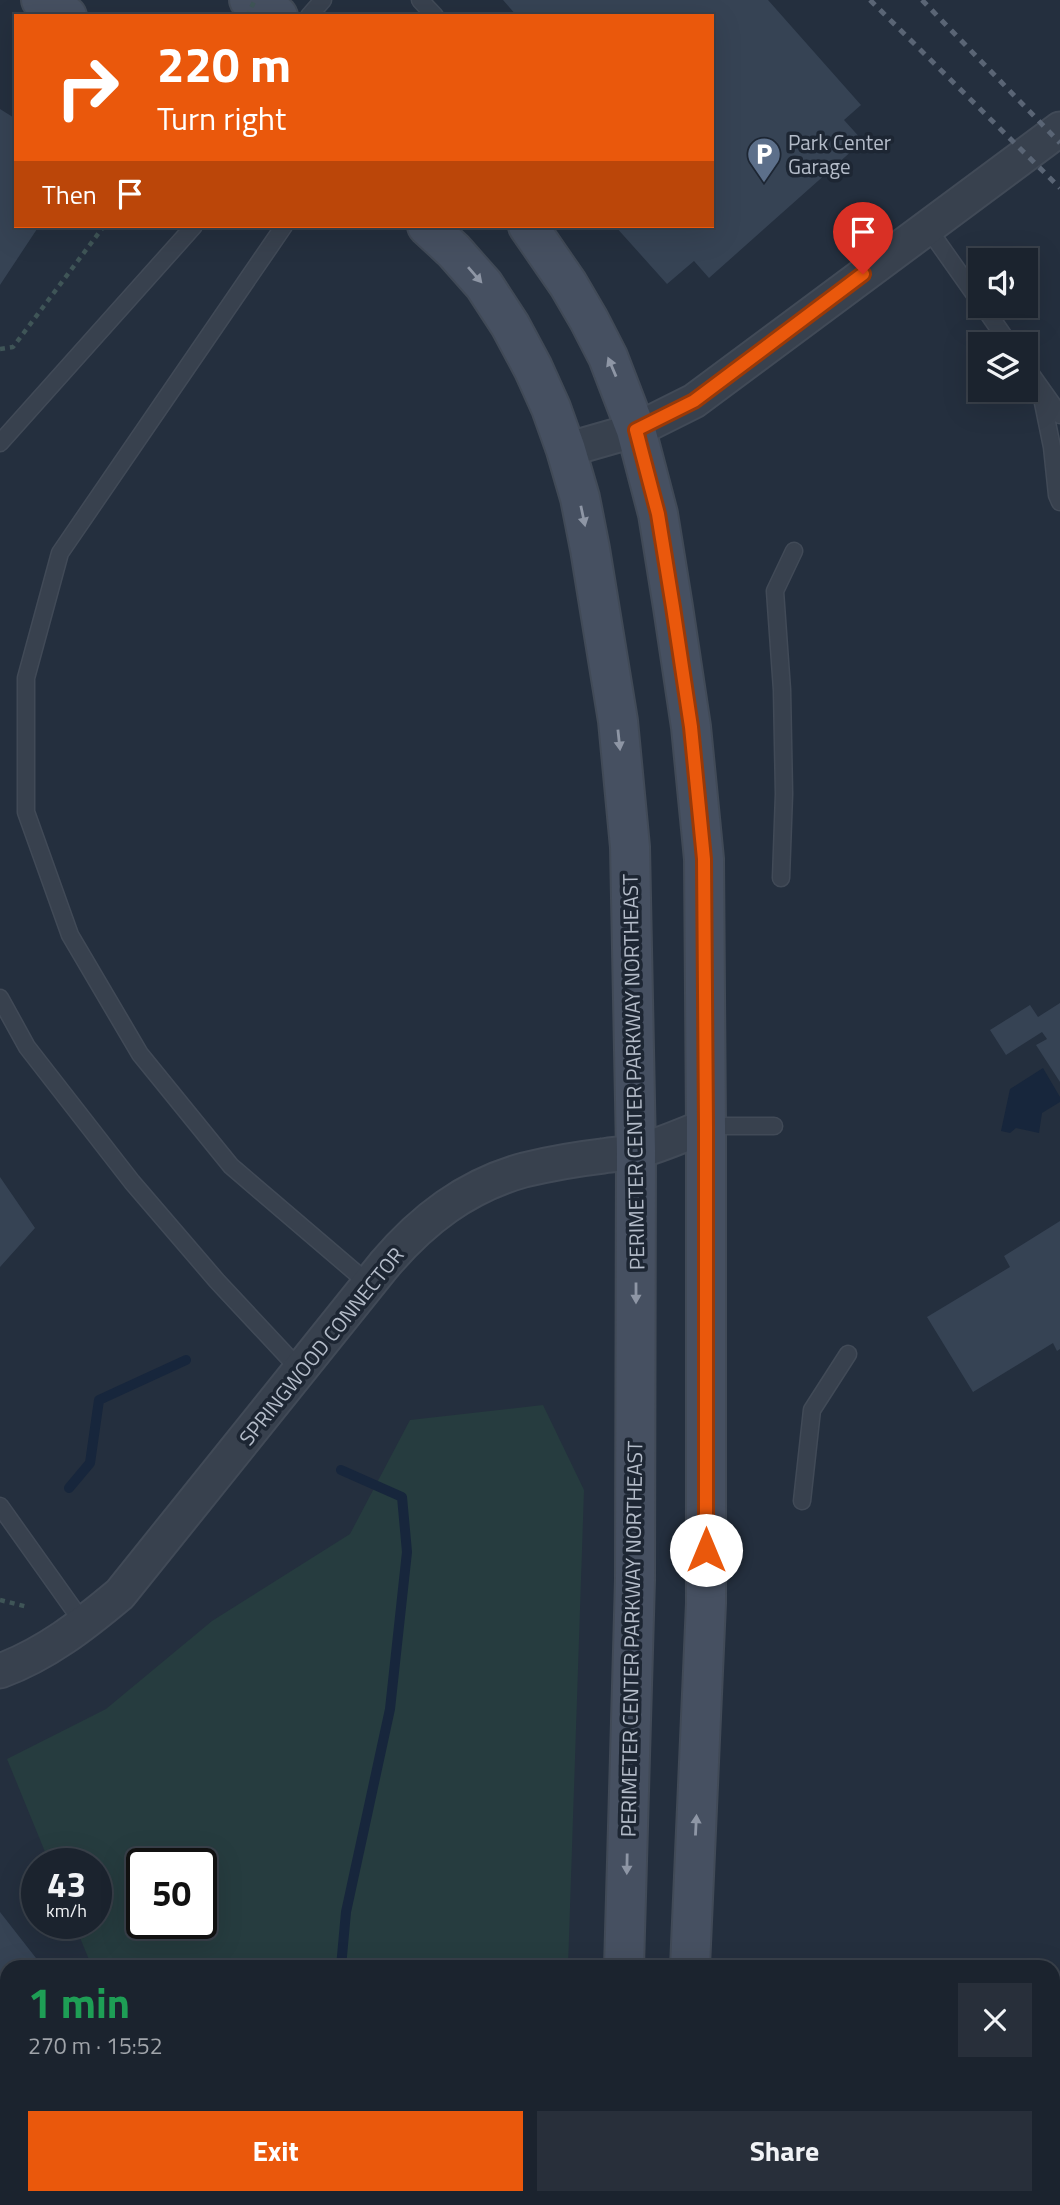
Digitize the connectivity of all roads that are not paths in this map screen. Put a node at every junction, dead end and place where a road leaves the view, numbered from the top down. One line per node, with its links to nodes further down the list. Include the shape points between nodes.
1 (41, 0): 5 (main road)
2 (252, 0): 6 (main road)
3 (323, 0): 7 (lane)
4 (420, 0): 8 (lane)
5 (64, 14)
6 (275, 14)
7 (311, 14)
8 (433, 14)
9 (1060, 128): 10 (street)
10 (927, 227): 15 (lane); 19 (street, via 694,401)
11 (192, 228): 20 (lane)
12 (283, 228): 29 (lane, via 60,553 26,678 26,812 70,935 140,1054 231,1166)
13 (429, 228): 21 (main road, PERIMETER CENTER PARKWAY NORTHEAST, one-way to 21, via 484,285 510,325)
14 (529, 228): 19 (main road, one-way to 14, via 589,320)
15 (968, 285)
16 (1038, 385): 17 (lane)
17 (1040, 388): 18 (lane); 22 (lane)
18 (1060, 415)
19 (636, 430): 21 (street); 26 (main road, via 658,514 692,740 704,859)
20 (0, 443)
21 (566, 450): 28 (main road, PERIMETER CENTER PARKWAY NORTHEAST, one-way to 28, via 590,549 618,721 630,847)
22 (1060, 502)
23 (794, 551): 24 (lane, via 775,591 784,794)
24 (781, 877)
25 (0, 998): 31 (lane, via 27,1047 132,1182)
26 (706, 1126): 27 (lane); 28 (street, SPRINGWOOD CONNECTOR); 37 (main road, one-way to 26, via 706,1603)
27 (774, 1126)
28 (636, 1152): 29 (street, SPRINGWOOD CONNECTOR, via 524,1170 458,1197 407,1239); 36 (main road, PERIMETER CENTER PARKWAY NORTHEAST, one-way to 36, via 635,1580)
29 (369, 1284): 31 (street, SPRINGWOOD CONNECTOR)
30 (848, 1354): 32 (lane, via 812,1410)
31 (301, 1371): 34 (street, SPRINGWOOD CONNECTOR, via 129,1584)
32 (802, 1500)
33 (0, 1506): 34 (lane)
34 (84, 1624): 35 (street, SPRINGWOOD CONNECTOR, via 55,1645)
35 (0, 1671)
36 (624, 1960)
37 (690, 1960)

